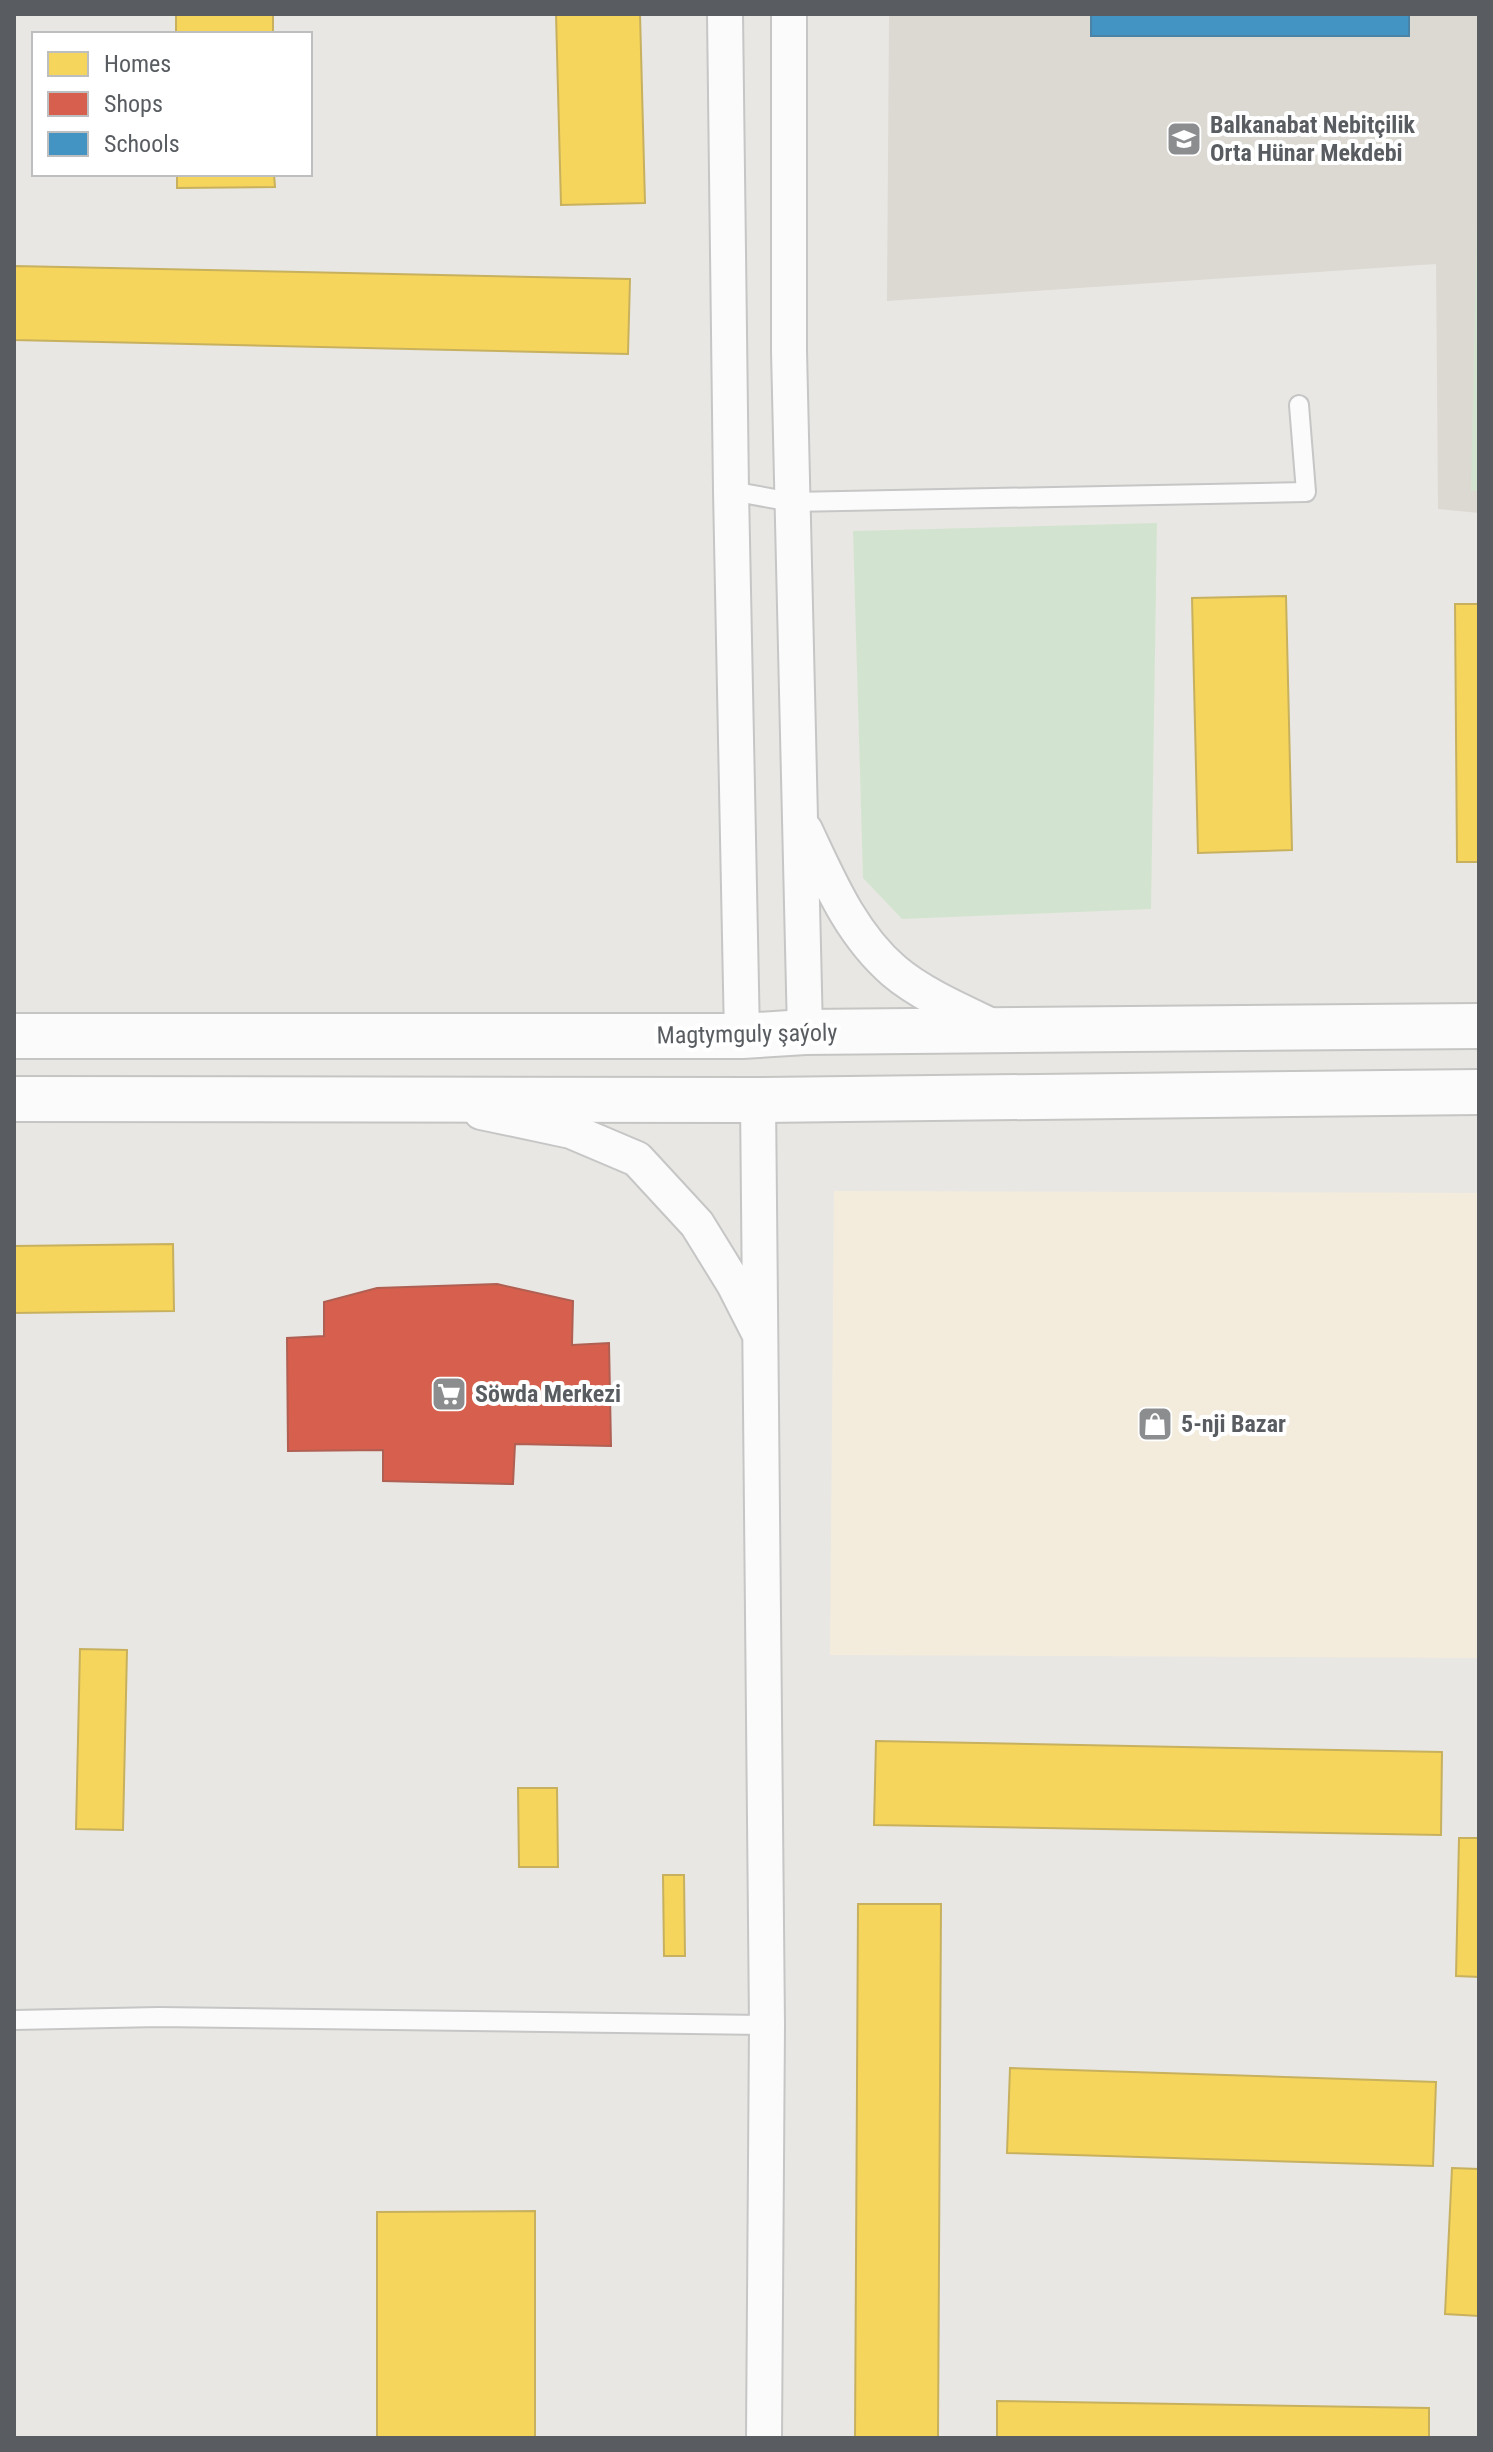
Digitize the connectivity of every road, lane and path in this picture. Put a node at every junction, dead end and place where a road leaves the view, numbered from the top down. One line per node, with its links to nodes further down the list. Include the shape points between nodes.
1 (725, 14): 4 (street)
2 (789, 14): 5 (street)
3 (1299, 405): 5 (lane, via 1306,492)
4 (731, 491): 5 (lane); 11 (street)
5 (792, 502): 6 (street)
6 (800, 818): 8 (street, via 857,931 895,972); 9 (street)
7 (1479, 1026): 8 (street, Magtymguly şaýoly)
8 (1002, 1031): 9 (street, Magtymguly şaýoly)
9 (805, 1032): 11 (street, Magtymguly şaýoly)
10 (14, 1036): 11 (street, Magtymguly şaýoly)
11 (742, 1036)
12 (1479, 1092): 14 (street)
13 (14, 1099): 15 (street)
14 (758, 1100): 15 (street); 16 (street)
15 (434, 1101): 16 (street, via 571,1131 637,1159 697,1224)
16 (761, 1337): 18 (street)
17 (14, 2020): 18 (lane)
18 (767, 2025): 19 (street)
19 (764, 2438)

